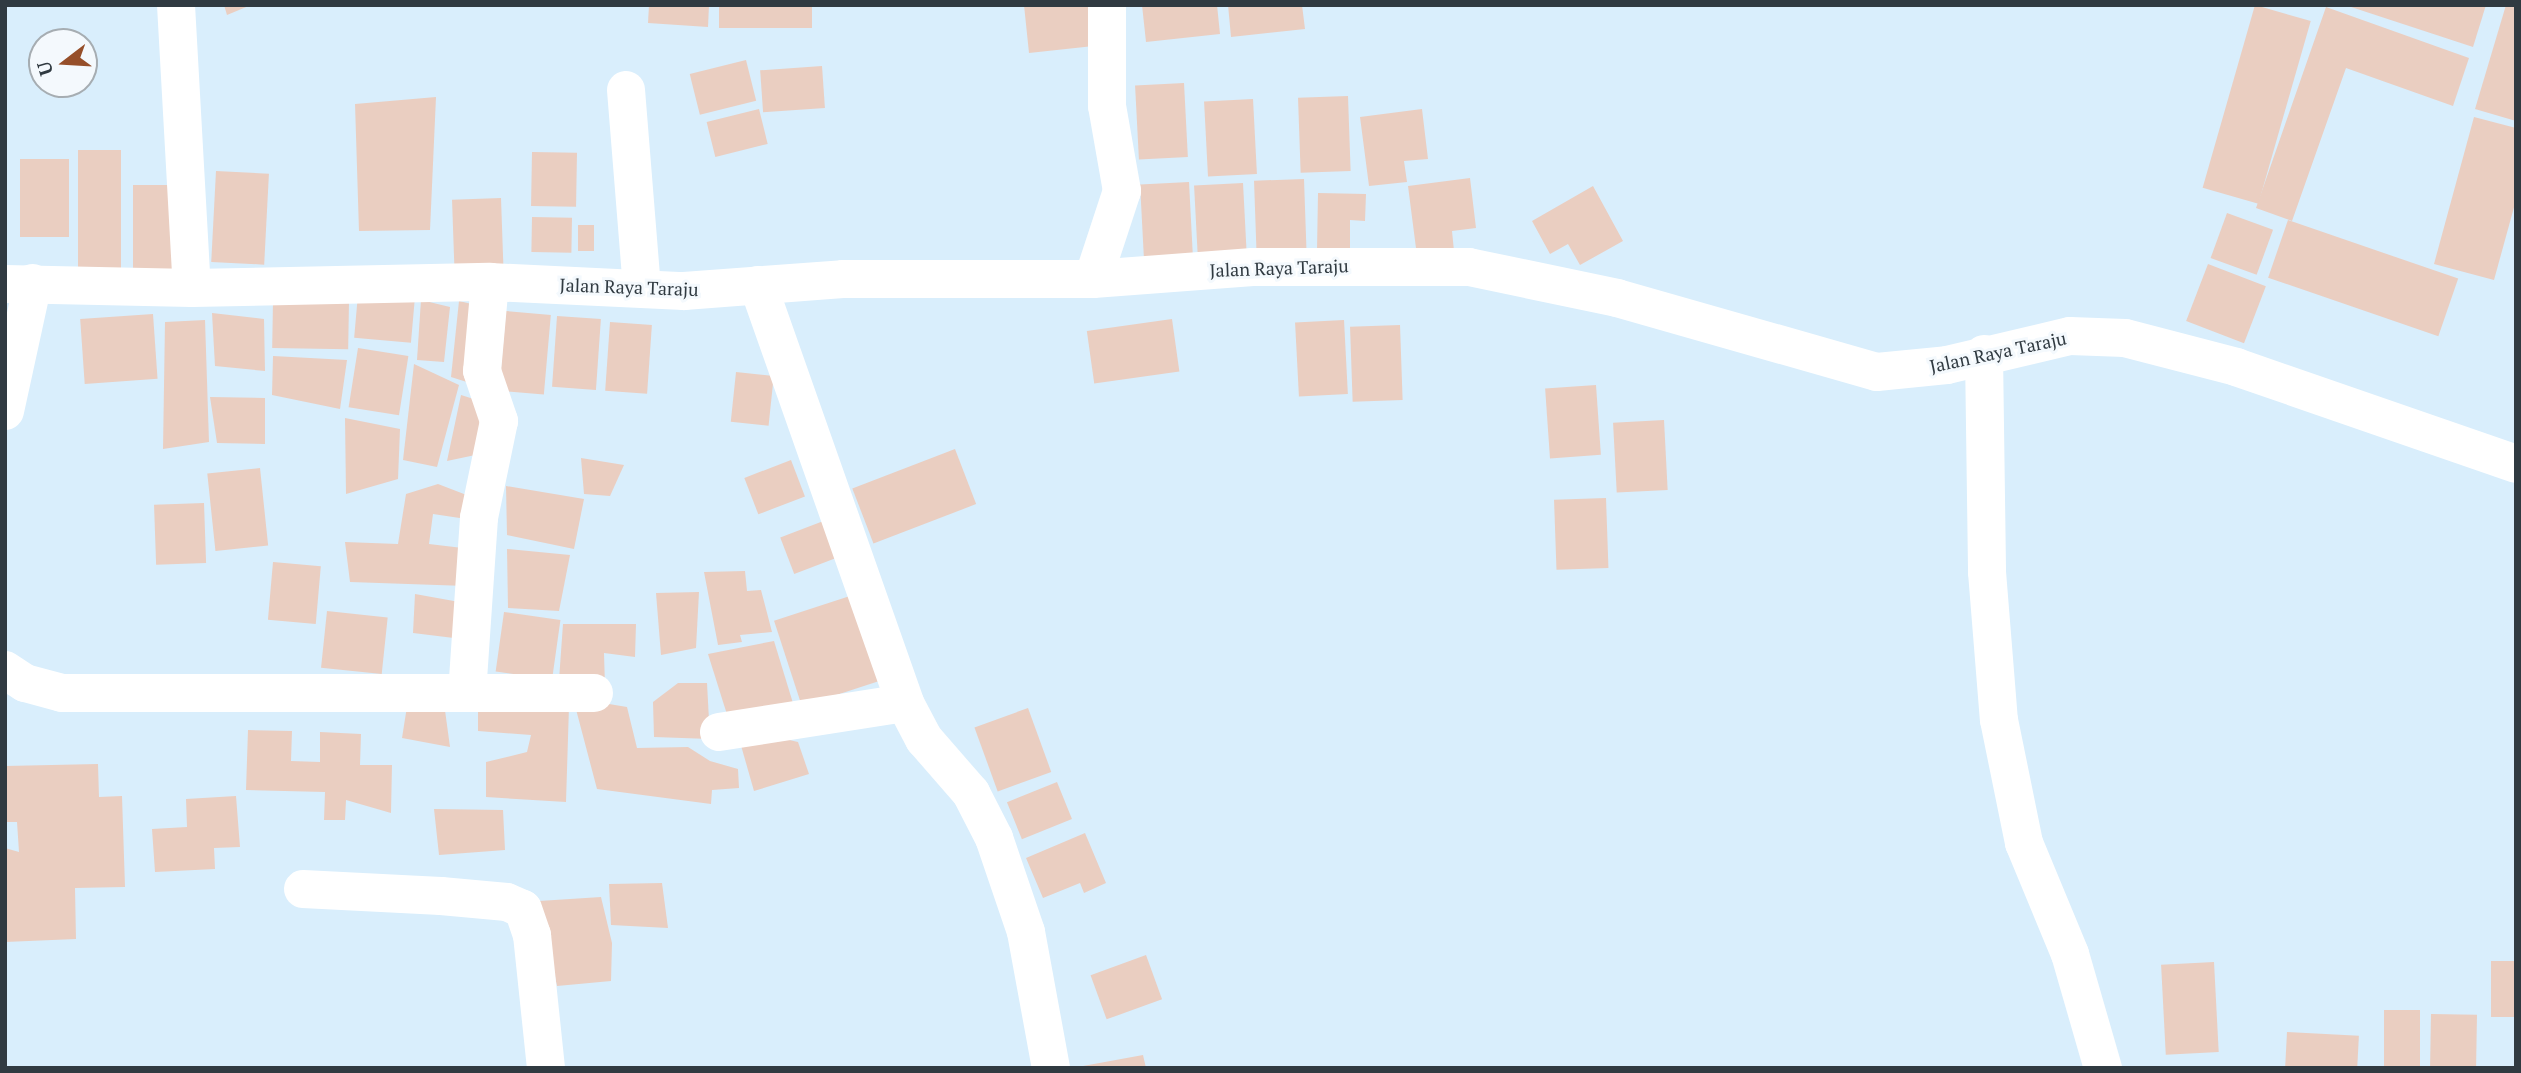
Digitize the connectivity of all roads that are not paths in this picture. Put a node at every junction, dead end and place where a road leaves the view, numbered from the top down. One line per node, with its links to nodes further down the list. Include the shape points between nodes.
1 (176, 5): 9 (street)
2 (1107, 5): 4 (street, via 1107,106 1122,191)
3 (626, 90): 8 (street)
4 (1093, 278): 7 (street, Jalan Raya Taraju, via 843,279); 10 (street, Jalan Raya Taraju, via 1254,267 1469,267 1617,298 1878,372 1947,365)
5 (490, 282): 8 (street, Jalan Raya Taraju); 9 (street, Jalan Raya Taraju); 14 (street, via 482,371 499,421 479,518)
6 (19, 283): 9 (street, Jalan Raya Taraju); 11 (street)
7 (758, 285): 8 (street, Jalan Raya Taraju, via 684,291); 16 (street)
8 (642, 287)
9 (192, 288)
10 (1984, 354): 12 (street, Jalan Raya Taraju, via 2070,336 2125,338 2236,367); 21 (street, via 1987,572 1999,720 2024,843 2070,954)
11 (5, 411)
12 (2516, 464)
13 (5, 670): 14 (street, via 24,683 62,694)
14 (467, 693): 15 (street)
15 (594, 694)
16 (905, 703): 17 (street); 20 (street, via 924,739 971,793 994,838 1026,932)
17 (719, 732)
18 (303, 889): 19 (street, via 507,902 523,909 532,935)
19 (546, 1068)
20 (1051, 1068)
21 (2103, 1068)

